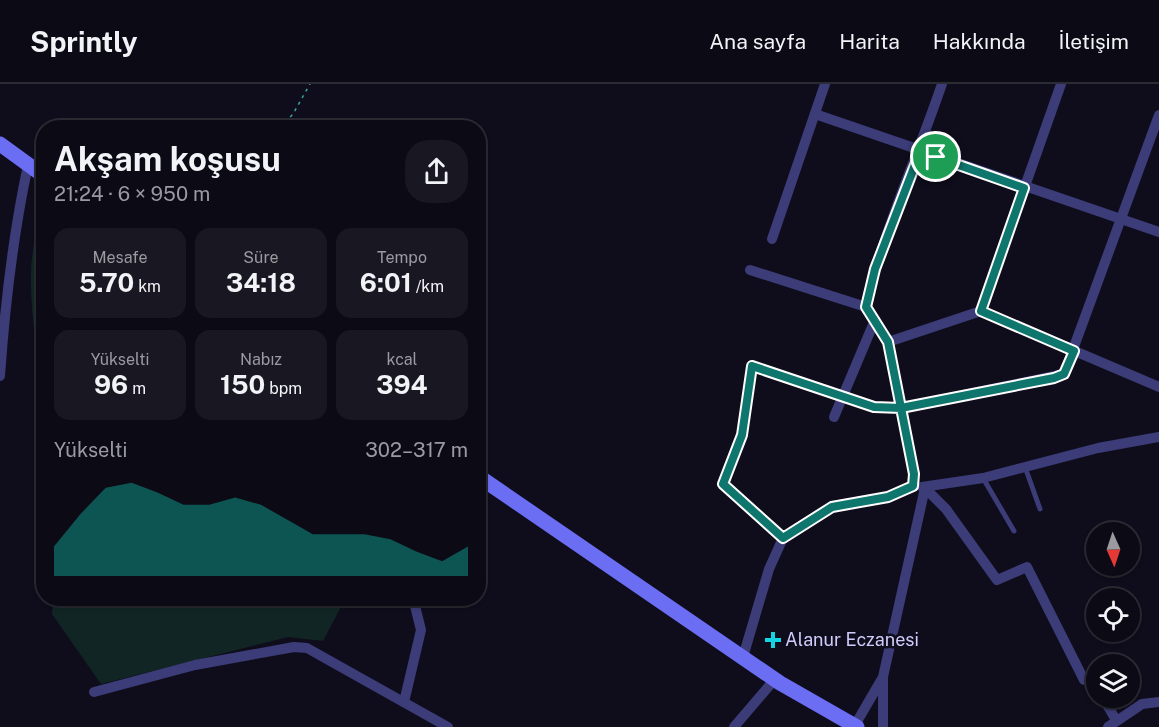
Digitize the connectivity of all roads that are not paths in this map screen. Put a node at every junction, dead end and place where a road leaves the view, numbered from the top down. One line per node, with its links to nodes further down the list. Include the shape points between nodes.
1 (825, 84): 4 (street)
2 (942, 84): 7 (street)
3 (1061, 84): 10 (street)
4 (815, 114): 7 (street); 13 (street)
5 (1159, 115): 11 (street)
6 (0, 144): 8 (main road)
7 (920, 152): 10 (street); 15 (street, via 875,269)
8 (28, 165): 9 (main road); 20 (street, via 8,273)
9 (36, 170)
10 (1024, 188): 11 (street); 16 (street)
11 (1121, 220): 12 (street); 19 (street)
12 (1159, 232)
13 (772, 239)
14 (750, 270): 15 (street)
15 (866, 307): 17 (street)
16 (981, 311): 18 (street); 19 (street)
17 (875, 320): 18 (street); 22 (street)
18 (888, 342): 23 (street)
19 (1074, 351): 21 (street); 23 (street, via 1064,374 1054,378)
20 (0, 376)
21 (1159, 387)
22 (843, 396): 23 (street, via 874,407); 24 (street); 33 (street, via 752,366 742,435 723,484)
23 (901, 408): 29 (street)
24 (834, 417)
25 (1159, 437): 26 (street)
26 (1025, 467): 27 (street); 31 (lane)
27 (983, 478): 30 (street); 32 (lane)
28 (486, 481): 35 (main road)
29 (913, 486): 30 (street); 33 (street, via 888,497 832,507)
30 (925, 488): 36 (street); 38 (street, via 946,509 997,580 1027,567)
31 (1040, 509)
32 (1014, 531)
33 (783, 538): 35 (street, via 769,569)
34 (415, 606): 40 (street, via 421,630)
35 (743, 657): 37 (main road)
36 (883, 677): 44 (street); 47 (street)
37 (775, 679): 44 (main road); 46 (street)
38 (1086, 680)
39 (94, 693): 40 (street, via 195,665 294,647 307,648)
40 (404, 702): 45 (street)
41 (1159, 702): 43 (street, via 1143,704)
42 (1107, 708): 43 (street)
43 (1112, 723)
44 (856, 726)
45 (447, 727)
46 (734, 727)
47 (883, 727)

